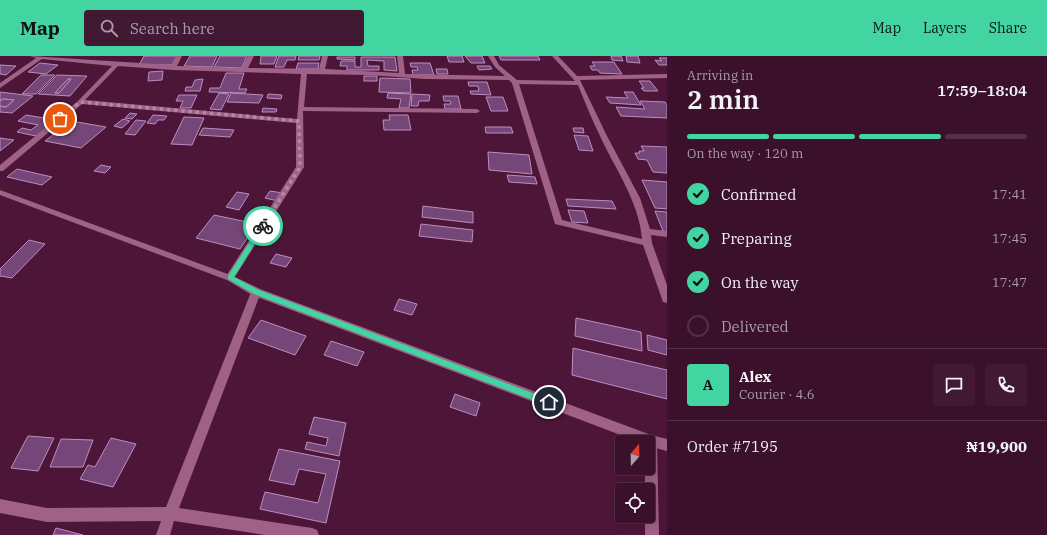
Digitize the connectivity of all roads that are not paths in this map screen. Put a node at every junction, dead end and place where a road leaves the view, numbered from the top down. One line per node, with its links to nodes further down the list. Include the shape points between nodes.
1 (33, 56): 9 (street)
2 (134, 56): 11 (street)
3 (179, 56): 12 (street)
4 (252, 56): 13 (street)
5 (325, 56): 14 (street)
6 (400, 56): 16 (street)
7 (491, 56): 18 (street, via 497,66)
8 (555, 56): 19 (street)
9 (41, 57): 10 (street); 20 (street)
10 (117, 64): 11 (street); 21 (street)
11 (127, 66): 12 (street)
12 (173, 68): 13 (street)
13 (245, 69): 15 (street)
14 (322, 71): 15 (street); 16 (street)
15 (304, 72): 22 (street)
16 (402, 75): 18 (street)
17 (667, 76): 19 (street)
18 (512, 80): 19 (street); 29 (street, via 558,222)
19 (578, 81): 27 (street, via 603,136 636,198)
20 (0, 86)
21 (80, 102): 24 (street); 25 (street)
22 (300, 109): 23 (street); 24 (street)
23 (477, 111)
24 (299, 121): 31 (street, via 300,167)
25 (0, 169)
26 (0, 192): 31 (street)
27 (646, 232): 28 (street); 29 (street)
28 (667, 234)
29 (647, 243): 30 (street)
30 (663, 276): 33 (street)
31 (230, 278): 32 (street)
32 (256, 292): 34 (street); 39 (street)
33 (667, 298)
34 (635, 435)
35 (655, 442): 36 (street)
36 (667, 445)
37 (651, 475): 42 (street)
38 (0, 507): 39 (street, via 47,515)
39 (170, 514): 40 (street); 41 (street)
40 (163, 535)
41 (312, 535)
42 (652, 535)

